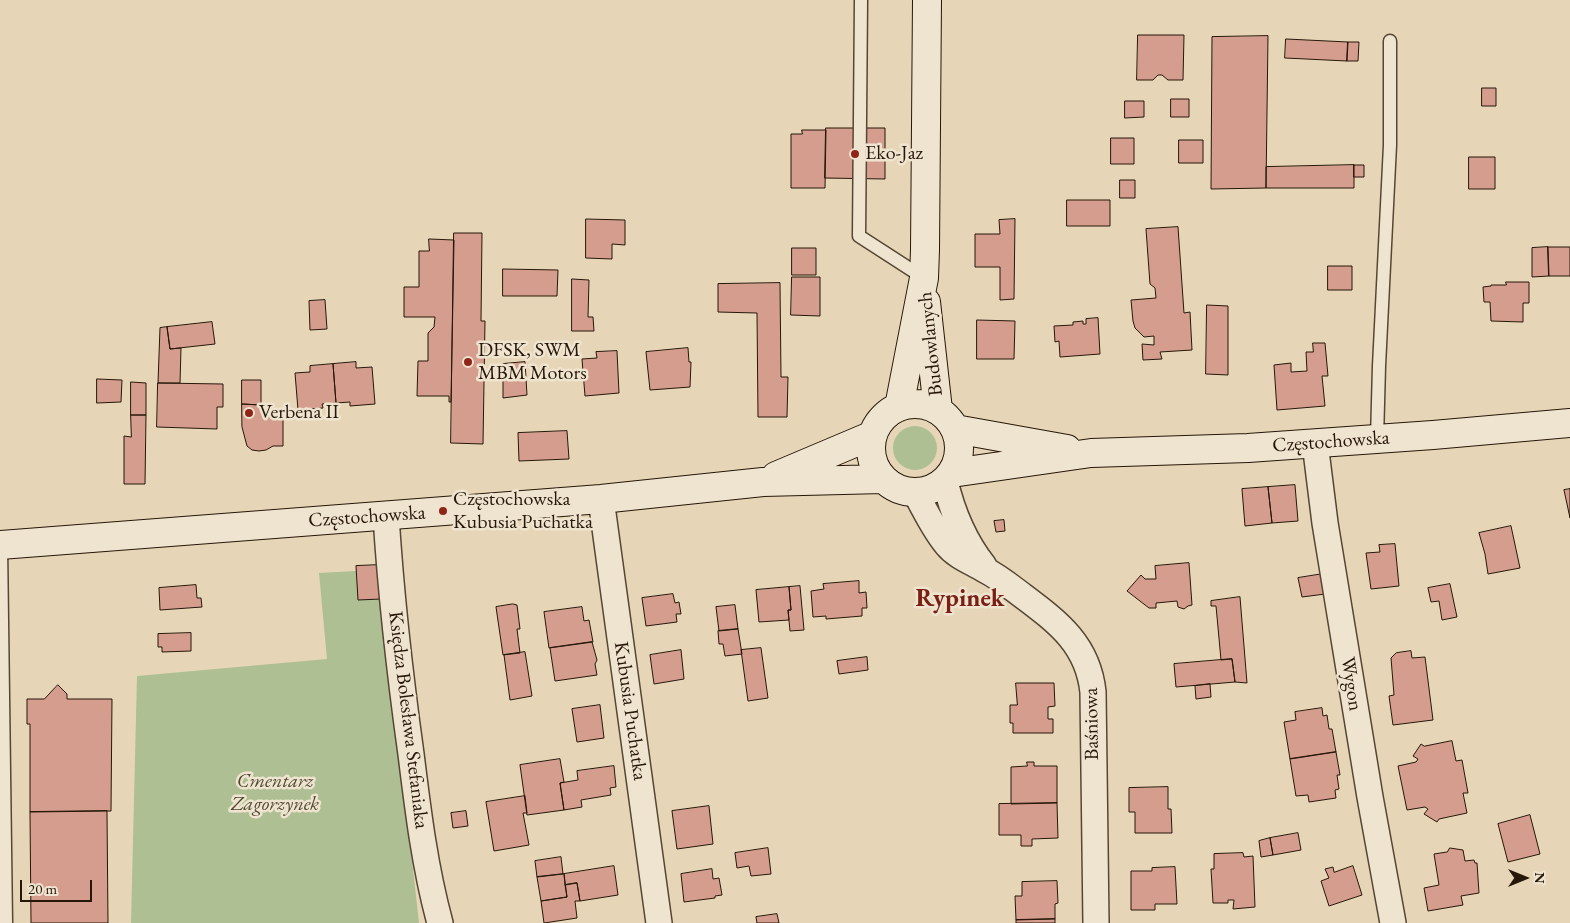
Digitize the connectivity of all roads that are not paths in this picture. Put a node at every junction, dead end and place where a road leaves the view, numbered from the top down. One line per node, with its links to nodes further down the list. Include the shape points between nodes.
1 (861, 0): 4 (lane, via 859,236)
2 (927, 0): 4 (main road, Budowlanych)
3 (1390, 41): 9 (lane, via 1390,145)
4 (924, 278): 5 (main road, Budowlanych); 6 (main road, Budowlanych)
5 (898, 407): 6 (main road, via 926,404); 8 (main road, via 882,418)
6 (947, 419): 11 (main road, Częstochowska); 12 (main road, via 959,440 957,462)
7 (1570, 423): 9 (main road, Częstochowska)
8 (873, 435): 13 (main road, via 872,458); 14 (main road, Częstochowska)
9 (1377, 439): 10 (main road, Częstochowska)
10 (1315, 443): 11 (main road, Częstochowska); 24 (street, Wygon, via 1325,523)
11 (1091, 454): 12 (main road, Częstochowska)
12 (949, 477): 15 (main road, via 926,491); 19 (street, Baśniowa, via 950,498 968,544)
13 (883, 479): 14 (main road, Częstochowska); 15 (main road, via 903,491)
14 (763, 482): 16 (main road, Częstochowska)
15 (915, 492): 19 (street, Baśniowa, via 947,545)
16 (601, 499): 17 (main road, Częstochowska); 22 (street, Kubusia Puchatka)
17 (386, 516): 18 (main road, Częstochowska); 21 (street, Księdza Bolesława Stefaniaka, via 391,586 420,827)
18 (0, 545): 20 (lane)
19 (987, 570): 23 (street, Baśniowa, via 1052,618 1068,634 1087,664 1093,692)
20 (6, 923)
21 (440, 923)
22 (659, 923)
23 (1096, 923)
24 (1391, 923)

